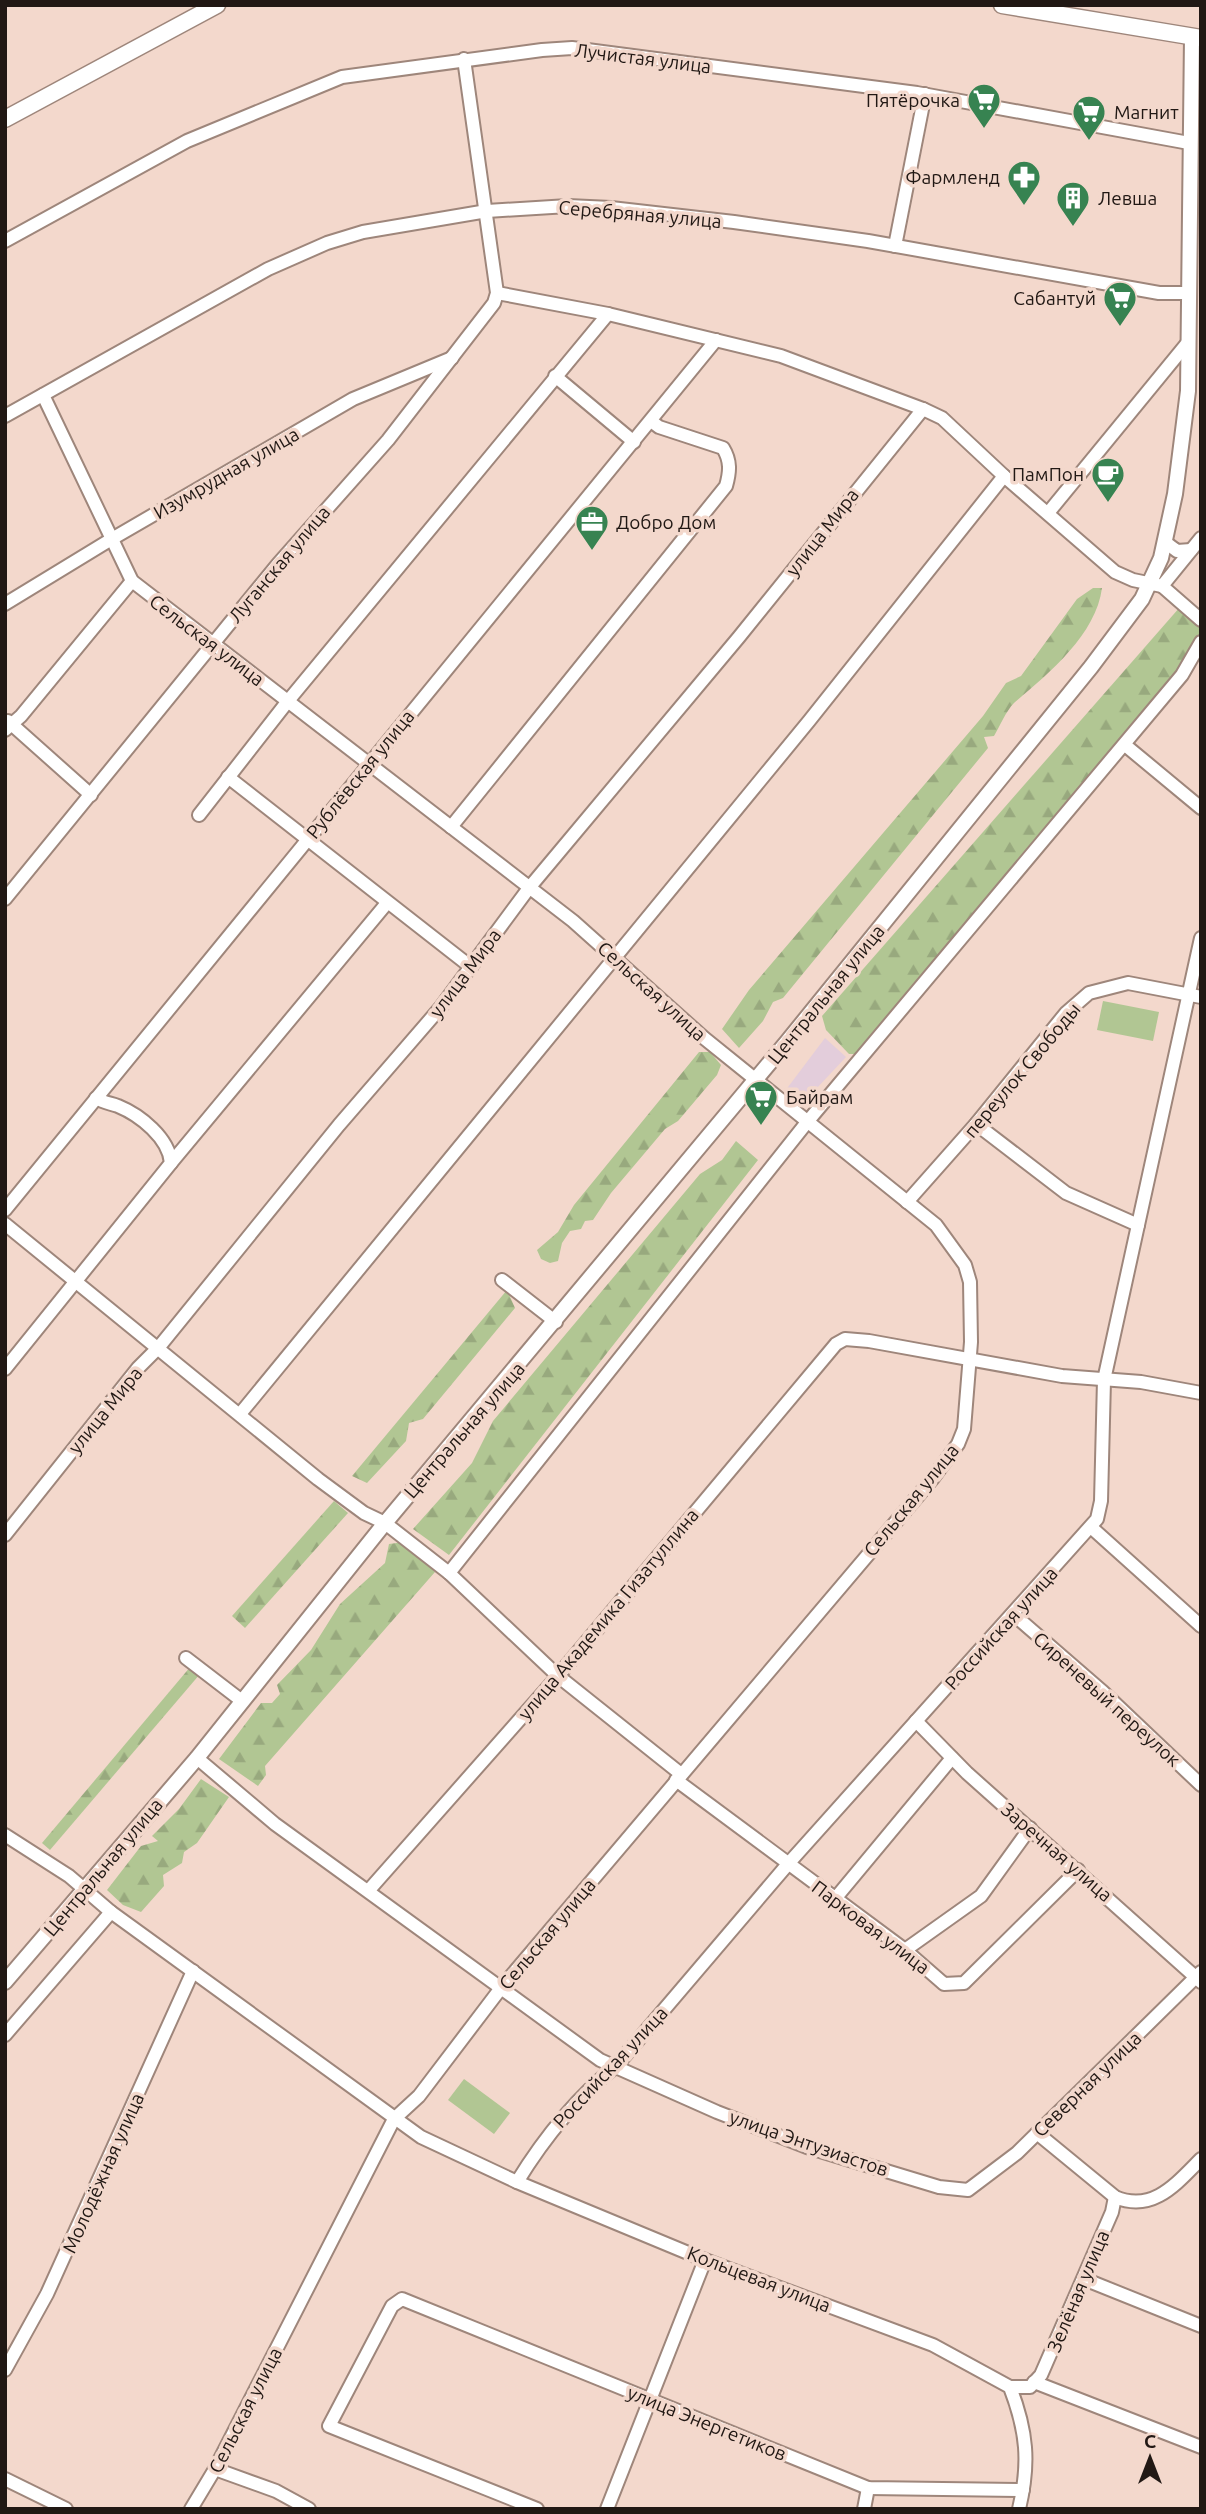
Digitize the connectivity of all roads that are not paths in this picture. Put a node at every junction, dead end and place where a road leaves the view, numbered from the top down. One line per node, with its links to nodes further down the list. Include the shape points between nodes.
1 (217, 5): 6 (main road)
2 (1002, 5): 3 (main road)
3 (1196, 38): 7 (street, Центральная улица)
4 (464, 59): 5 (street, Лучистая улица, via 572,48); 8 (street); 9 (street, Лучистая улица, via 342,77 187,141)
5 (925, 94): 7 (street, Лучистая улица); 10 (street)
6 (5, 118)
7 (1189, 143): 12 (street, Центральная улица)
8 (487, 211): 10 (street, Серебряная улица, via 611,208); 11 (street); 18 (street, Серебряная улица, via 363,232 327,243 268,269)
9 (5, 241)
10 (895, 246): 12 (street, Серебряная улица, via 1159,293)
11 (497, 293): 13 (street); 16 (street, Луганская улица)
12 (1189, 293): 15 (street, Центральная улица)
13 (608, 314): 14 (street); 17 (street)
14 (716, 340): 19 (street, via 780,356); 21 (street, Рублёвская улица)
15 (1189, 341): 24 (street); 27 (street, Центральная улица, via 1184,432)
16 (455, 356): 26 (street, Изумрудная улица, via 353,399); 34 (street, Луганская улица)
17 (555, 376): 22 (street); 35 (street)
18 (43, 395): 20 (street, Серебряная улица); 26 (street, Сельская улица)
19 (923, 409): 23 (street, via 942,418); 45 (street, улица Мира)
20 (5, 416)
21 (651, 421): 22 (street, Рублёвская улица); 43 (street, via 723,448 730,468 726,486)
22 (634, 442): 38 (street, Рублёвская улица)
23 (1004, 477): 24 (street); 49 (street)
24 (1048, 513): 30 (street, via 1115,572)
25 (1201, 538): 28 (street)
26 (110, 540): 29 (street, Сельская улица); 31 (street, Изумрудная улица)
27 (1165, 542): 28 (street, via 1177,551); 30 (street, Центральная улица)
28 (1191, 550): 30 (street)
29 (132, 581): 34 (street, Сельская улица); 36 (street)
30 (1157, 585): 32 (street); 52 (street, Центральная улица)
31 (5, 604)
32 (1201, 620)
33 (1201, 642): 37 (street, via 1182,675)
34 (212, 645): 35 (street, Сельская улица); 40 (street, Луганская улица)
35 (288, 701): 38 (street, Сельская улица); 39 (street)
36 (8, 725): 40 (street)
37 (1125, 745): 41 (street); 54 (street)
38 (368, 764): 43 (street, Сельская улица); 44 (street, Рублёвская улица)
39 (228, 777): 42 (street); 44 (street)
40 (91, 795): 46 (street, Луганская улица)
41 (1201, 808)
42 (199, 815)
43 (450, 827): 45 (street, Сельская улица)
44 (306, 840): 47 (street); 53 (street, Рублёвская улица)
45 (529, 888): 49 (street, Сельская улица); 50 (street, улица Мира)
46 (5, 899)
47 (387, 903): 50 (street); 56 (street)
48 (1201, 938): 51 (street, Российская улица)
49 (614, 956): 52 (street, Сельская улица); 69 (street)
50 (471, 967): 64 (street, улица Мира)
51 (1196, 996): 55 (street, переулок Свободы, via 1128,983 1089,993 1066,1013); 60 (street, Российская улица)
52 (757, 1079): 54 (street, Сельская улица); 63 (street, Центральная улица)
53 (96, 1098): 56 (street, via 152,1128); 58 (street, Рублёвская улица)
54 (808, 1121): 57 (street, Сельская улица); 73 (street)
55 (976, 1124): 57 (street, переулок Свободы); 60 (street, via 1066,1193)
56 (171, 1163): 62 (street)
57 (907, 1202): 65 (street, Сельская улица, via 936,1225 965,1265 973,1306)
58 (5, 1210)
59 (5, 1224): 62 (street, Парковая улица)
60 (1138, 1225): 67 (street, Российская улица)
61 (502, 1280): 63 (street)
62 (78, 1282): 64 (street, Парковая улица); 66 (street)
63 (556, 1322): 70 (street, Центральная улица)
64 (159, 1347): 69 (street, Парковая улица); 72 (street, улица Мира)
65 (969, 1358): 67 (street); 77 (street, улица Академика Гизатуллина, via 845,1339 836,1343); 82 (street, Сельская улица, via 964,1429 958,1444)
66 (5, 1369)
67 (1104, 1380): 68 (street); 71 (street, Российская улица, via 1101,1502)
68 (1201, 1394)
69 (240, 1414): 70 (street, Парковая улица, via 318,1479)
70 (385, 1523): 73 (street, Парковая улица); 78 (street, Центральная улица)
71 (1091, 1528): 74 (street, Российская улица); 75 (street)
72 (5, 1535)
73 (449, 1573): 77 (street, Парковая улица)
74 (1013, 1614): 79 (street, Российская улица); 83 (street, Сиреневый переулок)
75 (1201, 1626)
76 (186, 1658): 78 (street)
77 (558, 1676): 82 (street, Парковая улица); 89 (street, улица Академика Гизатуллина)
78 (242, 1701): 80 (street, Центральная улица)
79 (916, 1721): 81 (street, Заречная улица); 86 (street, Российская улица)
80 (197, 1758): 88 (street, Центральная улица); 89 (street, улица Энтузиастов, via 275,1824)
81 (952, 1758): 84 (street, Заречная улица); 90 (street)
82 (679, 1777): 86 (street, Парковая улица); 96 (street, Сельская улица)
83 (1201, 1785)
84 (1030, 1828): 87 (street, Заречная улица); 92 (street, via 981,1896)
85 (5, 1835): 88 (street, Кольцевая улица)
86 (788, 1864): 90 (street, Парковая улица); 98 (street, Российская улица)
87 (1078, 1870): 92 (street, Парковая улица, via 964,1983 944,1983); 94 (street, Заречная улица)
88 (84, 1889): 91 (street, Кольцевая улица); 95 (street, Центральная улица)
89 (369, 1890): 96 (street, улица Энтузиастов)
90 (834, 1900): 92 (street, Парковая улица)
91 (111, 1912): 93 (street, Кольцевая улица); 97 (street)
92 (905, 1950)
93 (193, 1971): 99 (street, Кольцевая улица); 108 (street, Молодёжная улица, via 47,2294)
94 (1199, 1977): 100 (street, Северная улица)
95 (5, 1982)
96 (500, 1988): 98 (street, улица Энтузиастов, via 600,2060); 99 (street, Сельская улица, via 419,2096)
97 (5, 2035)
98 (616, 2066): 102 (street, Российская улица, via 585,2091 540,2145); 103 (street, улица Энтузиастов, via 807,2147 939,2186)
99 (394, 2119): 102 (street, Кольцевая улица, via 421,2137); 113 (street, Сельская улица)
100 (1037, 2133): 103 (street, Северная улица); 104 (street)
101 (1201, 2159): 104 (street, via 1165,2195 1129,2203)
102 (517, 2182): 105 (street, Кольцевая улица)
103 (968, 2190)
104 (1115, 2197): 106 (street, Зелёная улица)
105 (705, 2260): 110 (street, Кольцевая улица, via 933,2345); 111 (street)
106 (1084, 2279): 107 (street); 109 (street, Зелёная улица, via 1052,2353)
107 (1201, 2326)
108 (5, 2370)
109 (1034, 2382): 110 (street, via 1020,2389); 112 (street)
110 (1010, 2387): 116 (street, via 1023,2422)
111 (650, 2400): 115 (street, улица Энергетиков); 120 (street, улица Энергетиков, via 402,2299 392,2306 329,2426); 121 (street)
112 (1201, 2447)
113 (215, 2469): 118 (street, Сельская улица); 119 (street, via 276,2491)
114 (5, 2479): 117 (street)
115 (868, 2488): 116 (street, улица Энергетиков); 122 (street)
116 (1024, 2490): 123 (street)
117 (66, 2509)
118 (191, 2509)
119 (309, 2509)
120 (537, 2509)
121 (607, 2509)
122 (864, 2509)
123 (1019, 2509)

